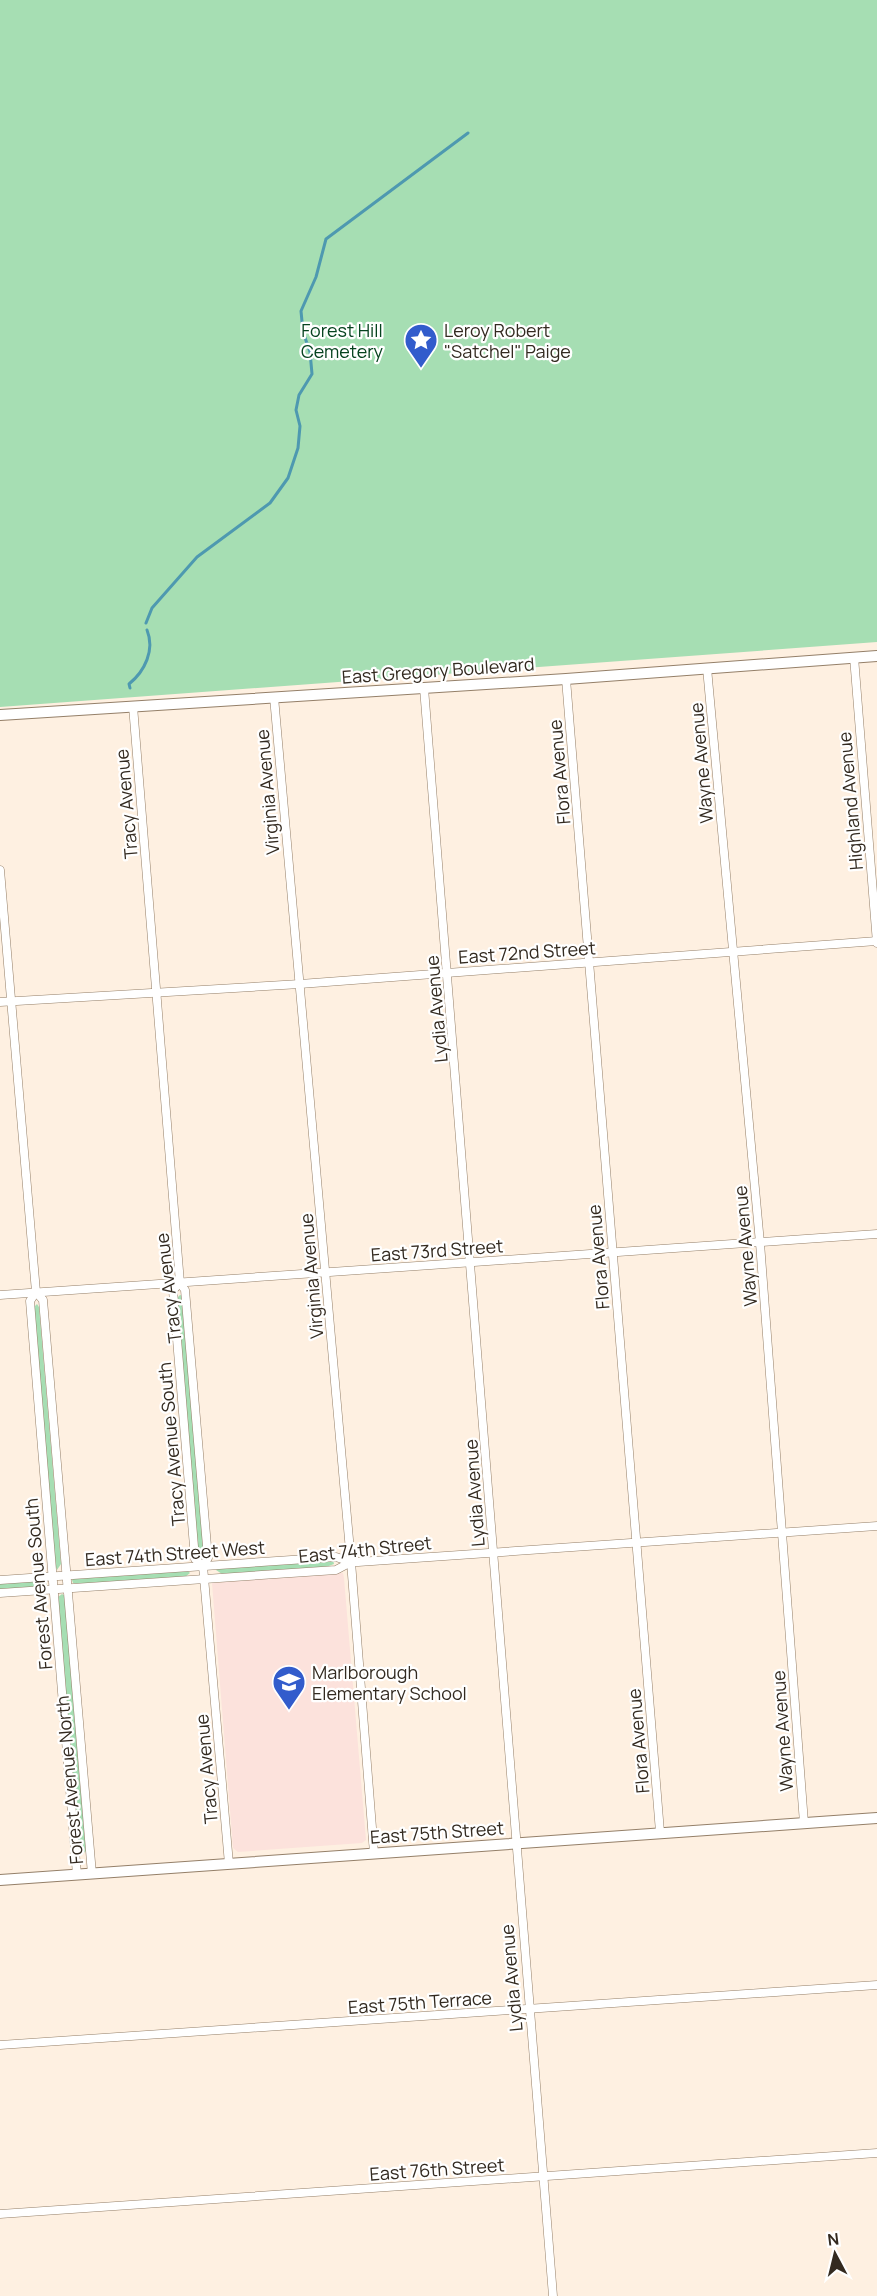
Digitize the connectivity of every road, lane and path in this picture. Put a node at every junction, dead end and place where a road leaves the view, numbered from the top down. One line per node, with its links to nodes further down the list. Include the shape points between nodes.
1 (877, 656): 2 (main road, East Gregory Boulevard)
2 (854, 657): 3 (main road, East Gregory Boulevard); 10 (street, Highland Avenue)
3 (707, 668): 4 (main road, East Gregory Boulevard); 11 (street, Wayne Avenue)
4 (566, 679): 5 (main road, East Gregory Boulevard); 12 (street, Flora Avenue)
5 (424, 688): 6 (main road, East Gregory Boulevard); 13 (street, Lydia Avenue)
6 (274, 697): 7 (main road, East Gregory Boulevard); 14 (street, Virginia Avenue)
7 (133, 706): 8 (main road, East Gregory Boulevard); 15 (street, Tracy Avenue)
8 (0, 715)
9 (0, 870): 17 (street)
10 (877, 942): 11 (street, East 72nd Street)
11 (733, 952): 12 (street, East 72nd Street); 19 (street, Wayne Avenue)
12 (589, 963): 13 (street, East 72nd Street); 20 (street, Flora Avenue)
13 (448, 973): 14 (street, East 72nd Street); 21 (street, Lydia Avenue)
14 (300, 984): 15 (street, East 72nd Street); 22 (street, Virginia Avenue)
15 (156, 993): 17 (street, East 72nd Street); 23 (street, Tracy Avenue)
16 (0, 1002): 17 (street, East 72nd Street)
17 (13, 1002): 24 (street)
18 (877, 1234): 19 (street, East 73rd Street)
19 (760, 1242): 20 (street, East 73rd Street); 27 (street, Wayne Avenue)
20 (613, 1252): 21 (street, East 73rd Street); 28 (street, Flora Avenue)
21 (472, 1262): 22 (street, East 73rd Street); 29 (street, Lydia Avenue)
22 (326, 1272): 23 (street, East 73rd Street); 30 (street, Virginia Avenue)
23 (180, 1283): 24 (street, East 73rd Street); 31 (street, Tracy Avenue, via 185,1290 208,1558); 31 (street, Tracy Avenue South, via 173,1290 195,1559)
24 (36, 1292): 25 (street, East 73rd Street); 32 (street, Forest Avenue North, via 43,1300); 33 (street, Forest Avenue South, via 30,1301)
25 (0, 1295)
26 (877, 1526): 27 (street, East 74th Street)
27 (782, 1533): 28 (street, East 74th Street); 40 (street, Wayne Avenue)
28 (637, 1542): 29 (street, East 74th Street); 41 (street, Flora Avenue)
29 (493, 1552): 30 (street, East 74th Street); 42 (street, Lydia Avenue)
30 (351, 1562): 31 (street, East 74th Street West, via 336,1557); 34 (street, East 74th Street, via 336,1570); 43 (street, Virginia Avenue)
31 (204, 1566): 32 (street, East 74th Street West); 34 (street, Tracy Avenue)
32 (67, 1576): 33 (street, East 74th Street West); 36 (street, Forest Avenue North)
33 (52, 1577): 35 (street, East 74th Street West); 37 (street, Forest Avenue South)
34 (205, 1578): 36 (street, East 74th Street); 44 (street, Tracy Avenue)
35 (0, 1580)
36 (68, 1588): 37 (street, East 74th Street); 45 (street, Forest Avenue North)
37 (53, 1590): 38 (street, East 74th Street); 46 (street, Forest Avenue South)
38 (0, 1593)
39 (877, 1818): 40 (main road, East 75th Street)
40 (804, 1823): 41 (main road, East 75th Street)
41 (660, 1832): 42 (main road, East 75th Street)
42 (514, 1843): 43 (main road, East 75th Street); 49 (street, Lydia Avenue)
43 (374, 1853): 44 (main road, East 75th Street)
44 (229, 1864): 45 (main road, East 75th Street)
45 (92, 1874): 46 (main road, East 75th Street)
46 (77, 1875): 47 (main road, East 75th Street)
47 (0, 1880)
48 (877, 1985): 49 (street, East 75th Terrace)
49 (529, 2010): 50 (street, East 75th Terrace); 52 (street, Lydia Avenue)
50 (0, 2046)
51 (877, 2153): 52 (street, East 76th Street)
52 (543, 2176): 53 (street, East 76th Street); 54 (street, Lydia Avenue)
53 (0, 2214)
54 (553, 2296)

